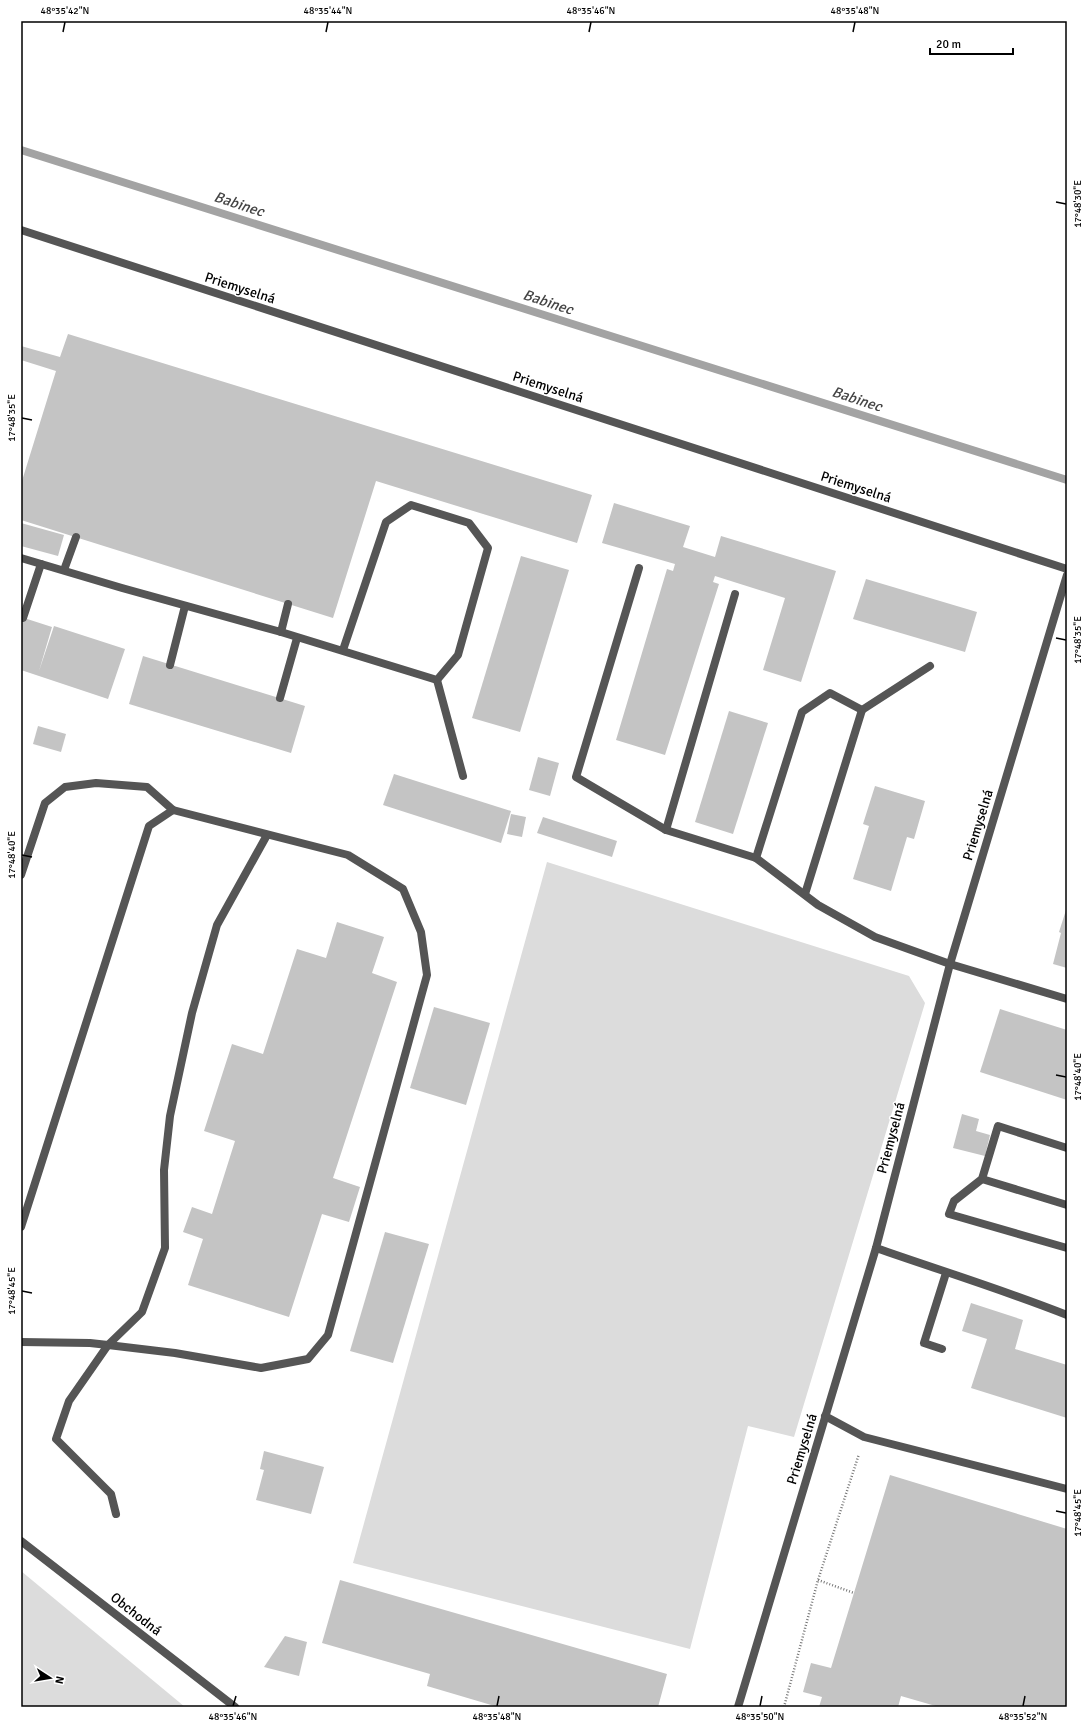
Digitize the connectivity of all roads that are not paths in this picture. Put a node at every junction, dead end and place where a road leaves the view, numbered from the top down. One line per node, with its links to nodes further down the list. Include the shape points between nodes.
1 (21, 230): 6 (street, Priemyselná)
2 (76, 537): 7 (street)
3 (21, 558): 4 (street)
4 (41, 564): 7 (street); 12 (street)
5 (639, 568): 23 (street, via 576,777)
6 (1067, 569)
7 (64, 570): 11 (street)
8 (1067, 575): 28 (street, Priemyselná)
9 (735, 594): 23 (street)
10 (288, 604): 13 (street)
11 (185, 606): 13 (street); 16 (street)
12 (23, 618)
13 (281, 632): 14 (street)
14 (297, 638): 15 (street); 19 (street)
15 (343, 650): 18 (street); 18 (street, via 386,522 411,505 469,523 488,548 458,655)
16 (170, 665)
17 (930, 666): 20 (street)
18 (437, 680): 21 (street)
19 (280, 698)
20 (862, 710): 25 (street, via 830,693 802,712); 27 (street)
21 (463, 776)
22 (173, 810): 24 (street); 26 (street, via 147,787 96,783 65,787 45,803); 33 (street, via 149,826)
23 (666, 830): 25 (street)
24 (266, 835): 39 (street, via 217,925 192,1013 170,1116 164,1170 165,1248 142,1312); 39 (street, via 348,855 403,889 421,932 427,975 328,1335 308,1359 261,1368 175,1353)
25 (756, 858): 27 (street)
26 (21, 876)
27 (805, 894): 28 (street, via 818,905 875,937)
28 (950, 964): 29 (street); 34 (street, Priemyselná)
29 (1067, 999)
30 (1067, 1148): 31 (street, via 998,1126)
31 (982, 1179): 32 (street); 35 (street, via 954,1201 949,1214)
32 (1067, 1205)
33 (21, 1227)
34 (876, 1248): 36 (street); 41 (street, Priemyselná)
35 (1067, 1248)
36 (946, 1273): 37 (street); 40 (street, via 924,1343)
37 (1067, 1314)
38 (21, 1342): 39 (street)
39 (108, 1345): 43 (street, via 69,1401 56,1439 111,1494)
40 (942, 1349)
41 (825, 1416): 42 (street, via 864,1437); 46 (street, Priemyselná)
42 (1067, 1489)
43 (116, 1514)
44 (21, 1541): 45 (street, Obchodná)
45 (235, 1707)
46 (738, 1707)

